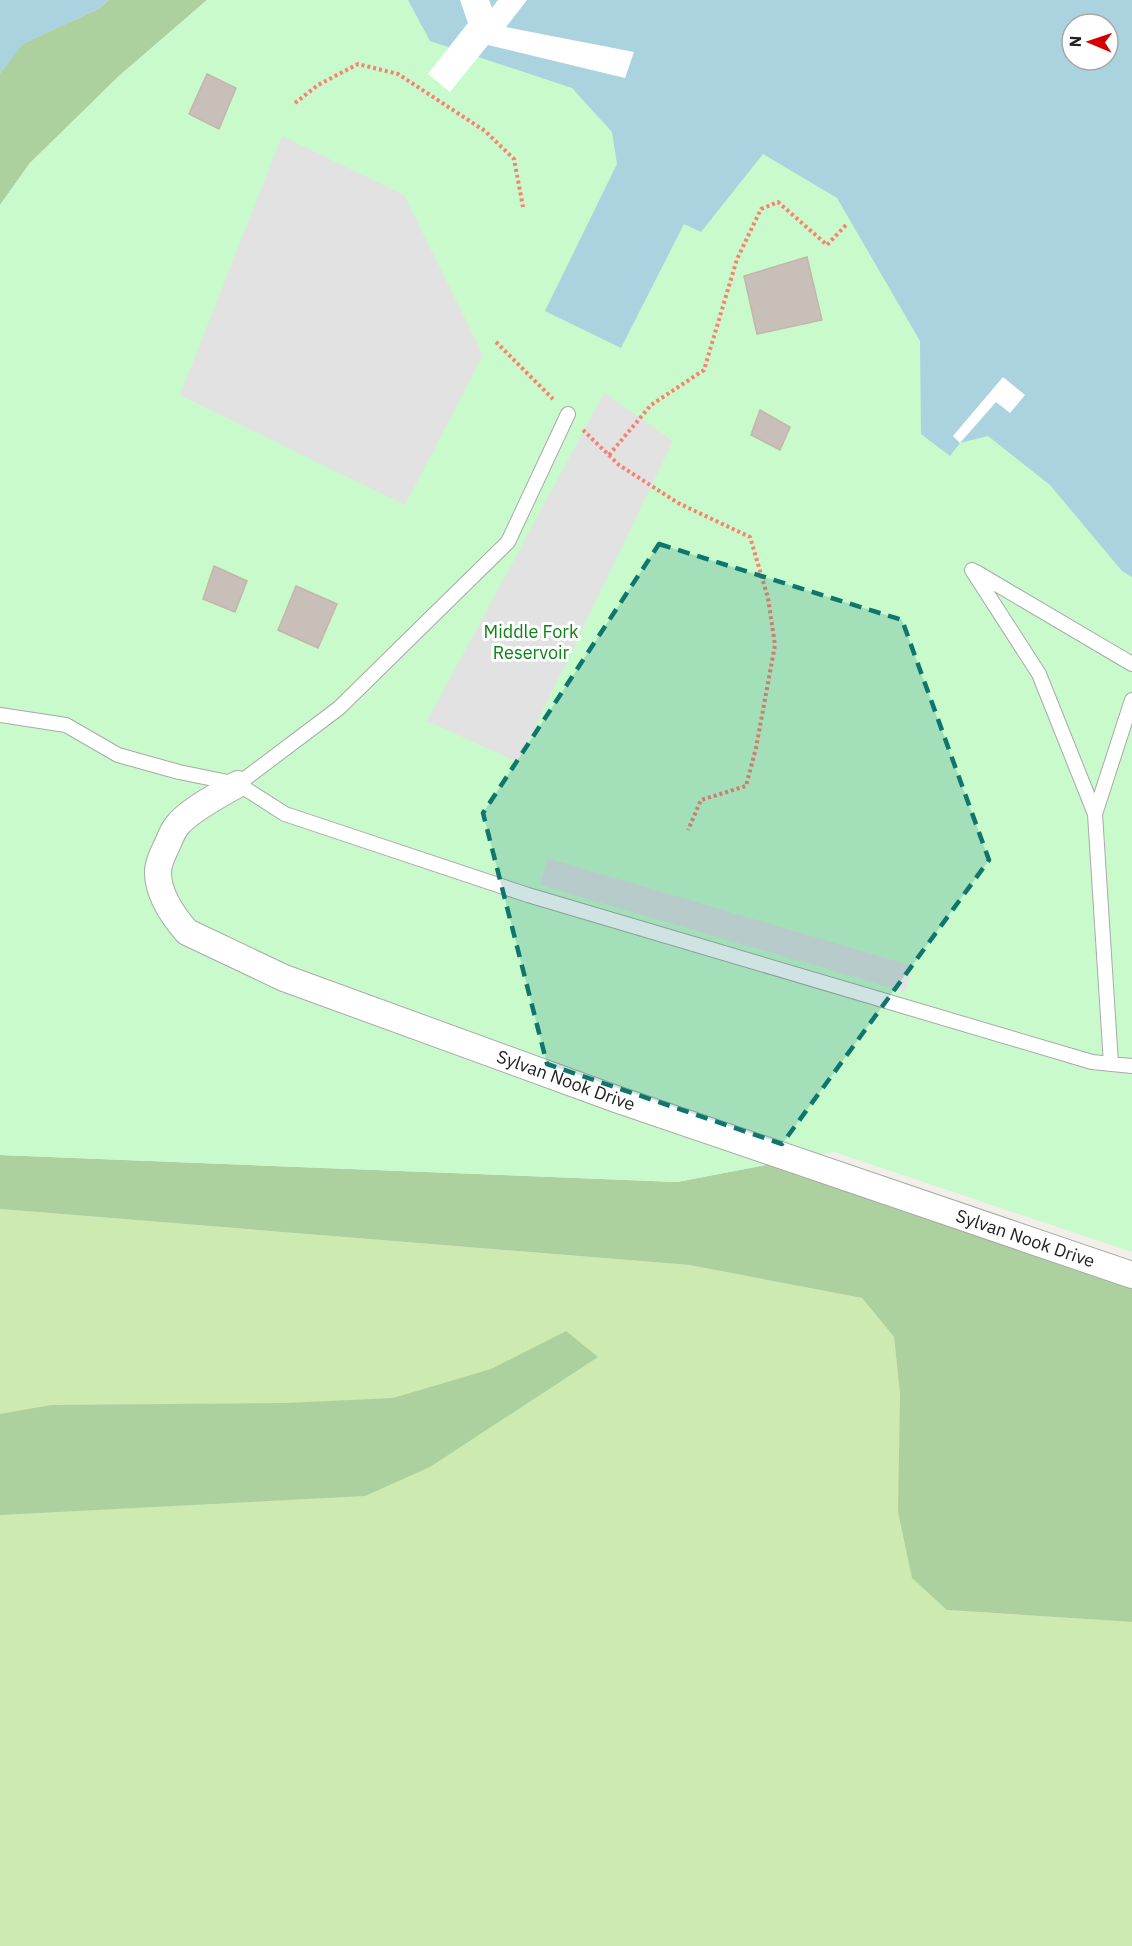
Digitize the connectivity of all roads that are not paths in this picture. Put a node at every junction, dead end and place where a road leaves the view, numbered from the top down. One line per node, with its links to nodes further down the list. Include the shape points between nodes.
1 (568, 414): 5 (lane, via 508,542 339,708)
2 (1132, 664): 6 (lane, via 972,570 1039,674)
3 (1132, 700): 6 (lane)
4 (0, 715): 5 (lane, via 66,725 118,755)
5 (238, 784): 7 (lane, via 285,814 528,895 1092,1062); 9 (street, Sylvan Nook Drive, via 176,826 161,857 158,871 167,905 188,932 284,978 616,1099)
6 (1095, 814): 7 (lane)
7 (1111, 1064): 8 (lane)
8 (1132, 1066)
9 (1132, 1275)

